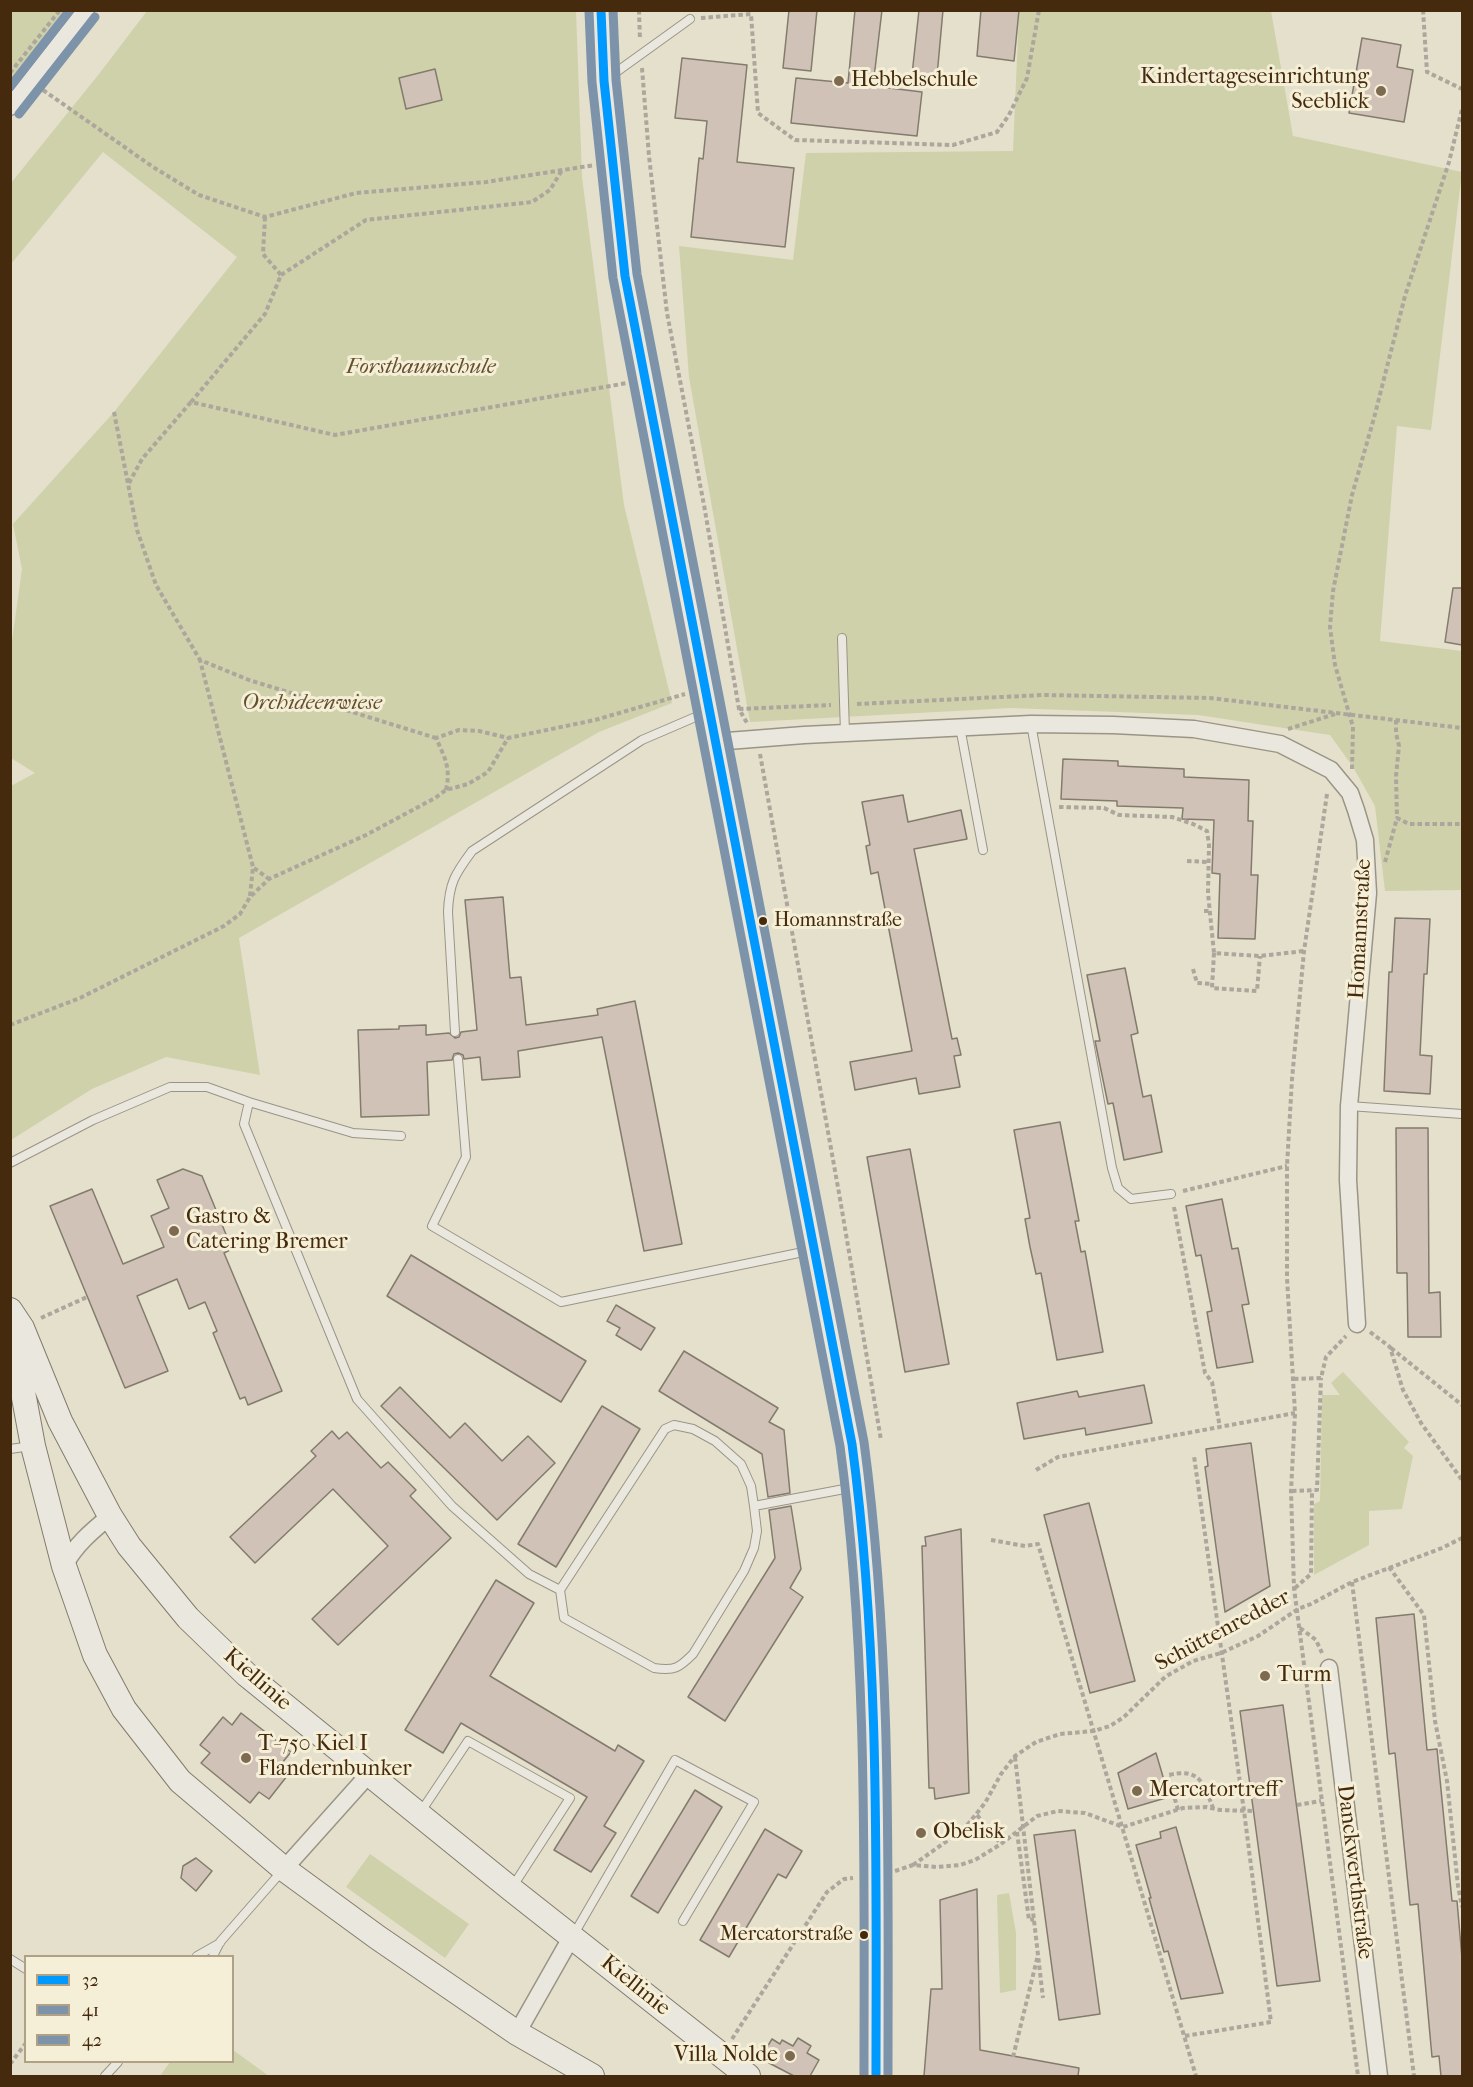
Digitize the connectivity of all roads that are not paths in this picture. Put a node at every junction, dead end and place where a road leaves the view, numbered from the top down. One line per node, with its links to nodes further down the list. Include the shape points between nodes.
1 (86, 10): 5 (street)
2 (601, 10): 4 (street)
3 (690, 19): 4 (lane)
4 (604, 81): 7 (street, via 625,276)
5 (10, 107)
6 (842, 638): 10 (lane)
7 (706, 699): 11 (street); 13 (lane, via 472,851 455,875 449,892)
8 (1031, 724): 9 (street, Homannstraße); 16 (street, Homannstraße, via 1194,729 1280,744 1331,770 1350,793 1365,840 1368,893); 20 (lane, via 1112,1168 1118,1188 1131,1199)
9 (960, 727): 10 (street, Homannstraße); 12 (lane)
10 (845, 733): 11 (street, Homannstraße)
11 (715, 742): 21 (street)
12 (983, 850)
13 (455, 1032)
14 (458, 1059): 21 (lane, via 466,1157 432,1226 561,1302)
15 (249, 1102): 18 (lane, via 353,1133); 19 (lane, via 207,1087 170,1087 93,1120); 29 (lane, via 244,1124 357,1399 452,1506 529,1574)
16 (1349, 1106): 17 (lane); 23 (street, Homannstraße, via 1348,1180)
17 (1462, 1114)
18 (401, 1136)
19 (10, 1163)
20 (1171, 1194)
21 (815, 1250): 25 (street)
22 (14, 1320): 24 (street); 27 (street, Kiellinie, via 60,1421)
23 (1357, 1324)
24 (22, 1447): 28 (street)
25 (859, 1486): 26 (lane); 47 (street, via 869,1591 873,1701)
26 (754, 1506): 29 (lane, via 751,1486 741,1464 715,1441 693,1429 674,1425 665,1429); 29 (lane, via 757,1530 744,1571 693,1653 670,1671 641,1663 564,1618)
27 (110, 1516): 28 (street, via 89,1533); 31 (street, Kiellinie, via 129,1546 188,1618 247,1675)
28 (64, 1566): 33 (street, via 95,1655 124,1709 180,1781)
29 (560, 1590)
30 (1329, 1668): 48 (street, Danckwerthstraße)
31 (370, 1773): 32 (street, Kiellinie); 33 (street)
32 (419, 1814): 34 (street, Kiellinie); 34 (lane, via 468,1741 570,1798)
33 (284, 1869): 37 (lane); 42 (street)
34 (511, 1889): 36 (street, Kiellinie)
35 (683, 1922): 36 (lane, via 754,1802 675,1760)
36 (572, 1936): 42 (street); 46 (street, Kiellinie)
37 (220, 1942): 38 (lane); 39 (lane)
38 (199, 1955)
39 (214, 1955)
40 (10, 1959): 41 (lane)
41 (24, 1968)
42 (517, 2033): 45 (street)
43 (116, 2063): 44 (lane)
44 (105, 2076)
45 (592, 2076)
46 (748, 2076)
47 (876, 2076)
48 (1379, 2076)

